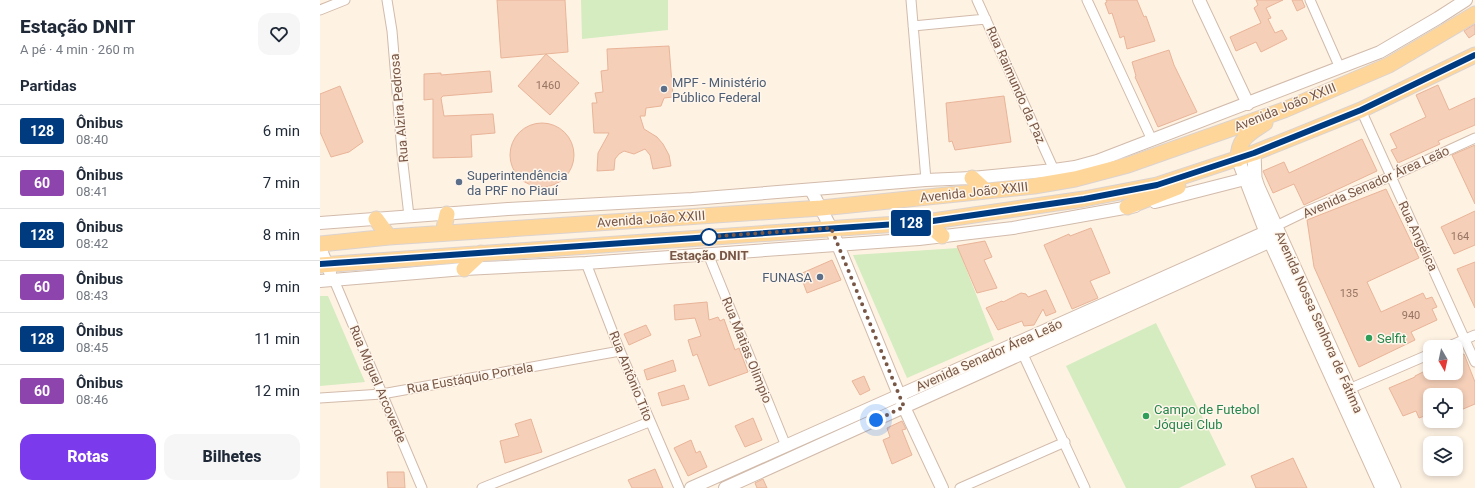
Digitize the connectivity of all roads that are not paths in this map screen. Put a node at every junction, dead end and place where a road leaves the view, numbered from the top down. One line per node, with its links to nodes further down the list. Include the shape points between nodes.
1 (344, 0): 9 (street)
2 (387, 0): 33 (street, Rua Alzira Pedrosa)
3 (911, 0): 12 (street)
4 (977, 0): 11 (street, Rua Raimundo da Paz)
5 (1087, 0): 19 (street)
6 (1199, 0): 15 (street)
7 (1310, 0): 14 (street)
8 (1466, 0): 14 (street, Avenida João XXIII, via 1380,52)
9 (320, 10)
10 (1475, 14): 16 (main road, Avenida João XXIII, via 1389,65)
11 (986, 19): 12 (street); 23 (street, Rua Raimundo da Paz)
12 (913, 26): 27 (street)
13 (1475, 55): 17 (main road, Avenida João XXIII)
14 (1340, 68): 15 (street, Avenida João XXIII)
15 (1248, 104): 19 (street, Avenida João XXIII)
16 (1284, 110): 21 (main road, via 1242,140); 29 (main road, Avenida João XXIII, via 1128,165 1075,180)
17 (1361, 110): 20 (main road, Avenida João XXIII); 24 (street, Rua Angélica)
18 (1475, 138): 24 (street, Avenida Senador Área Leão)
19 (1152, 140): 23 (street, Avenida João XXIII, via 1097,161)
20 (1254, 153): 21 (main road, Avenida João XXIII); 38 (main road, Avenida Nossa Senhora de Fátima, via 1255,178)
21 (1238, 159): 22 (main road, Avenida João XXIII); 26 (main road, Avenida Nossa Senhora de Fátima)
22 (1218, 166): 30 (main road, via 1204,177); 35 (main road, Avenida João XXIII, via 1157,185 1084,199)
23 (1054, 170): 25 (street, Avenida João XXIII)
24 (1390, 177): 38 (street, Avenida Senador Área Leão, via 1307,211); 56 (street, Rua Angélica)
25 (972, 178): 27 (street, Avenida João XXIII); 29 (main road)
26 (1245, 179): 30 (street); 38 (main road, Avenida Nossa Senhora de Fátima)
27 (926, 180): 28 (street, Avenida João XXIII)
28 (811, 190): 31 (street); 32 (street, Avenida João XXIII)
29 (986, 192): 31 (main road, Avenida João XXIII)
30 (1127, 207): 40 (street, via 1013,228)
31 (821, 208): 37 (street); 39 (main road, Avenida João XXIII)
32 (447, 214): 33 (street, Avenida João XXIII); 39 (main road)
33 (409, 216): 34 (street, Avenida João XXIII)
34 (376, 219): 36 (street, Avenida João XXIII); 41 (main road)
35 (926, 222): 37 (main road, Avenida João XXIII); 40 (main road)
36 (320, 223)
37 (831, 228): 43 (street); 45 (main road, Avenida João XXIII)
38 (1271, 233): 52 (street, Avenida Senador Área Leão); 62 (main road, Avenida Nossa Senhora de Fátima); 78 (main road, Avenida Nossa Senhora de Fátima)
39 (443, 234): 41 (main road, Avenida João XXIII)
40 (942, 236): 43 (street)
41 (389, 237): 42 (main road, Avenida João XXIII)
42 (320, 244)
43 (838, 245): 46 (street); 64 (street)
44 (320, 248): 48 (street)
45 (481, 253): 48 (main road, Avenida João XXIII); 49 (main road)
46 (708, 254): 47 (street); 69 (street, Rua Matias Olimpio)
47 (586, 263): 49 (street); 58 (street, Rua Antônio Tito)
48 (323, 264): 50 (street)
49 (464, 269): 50 (street)
50 (334, 280): 51 (street); 63 (street, Rua Miguel Arcoverde)
51 (320, 281)
52 (1147, 291): 53 (street, Avenida Senador Área Leão); 54 (street, Avenida Senador Área Leão)
53 (1087, 310): 54 (street); 57 (street, Avenida Senador Área Leão)
54 (1093, 322): 59 (street, Avenida Senador Área Leão)
55 (1475, 335): 56 (street)
56 (1465, 339): 61 (street, Rua Angélica)
57 (1017, 343): 59 (street); 64 (street, Avenida Senador Área Leão)
58 (620, 351): 63 (street, Rua Eustáquio Portela); 67 (street, Rua Antônio Tito)
59 (1023, 354): 66 (street, Avenida Senador Área Leão); 68 (street)
60 (1423, 357): 62 (street)
61 (1475, 362)
62 (1349, 389): 79 (main road, Avenida Nossa Senhora de Fátima)
63 (382, 394): 65 (street, Rua Eustáquio Portela); 70 (street, Rua Miguel Arcoverde)
64 (899, 395): 66 (street); 69 (street, Avenida Senador Área Leão)
65 (320, 398)
66 (904, 407): 74 (street, Avenida Senador Área Leão); 75 (street)
67 (650, 422): 71 (street); 72 (street, Rua Antônio Tito)
68 (1065, 442): 76 (street); 77 (street)
69 (786, 446): 73 (street, Avenida Senador Área Leão)
70 (422, 488)
71 (482, 488)
72 (679, 488)
73 (691, 488)
74 (725, 488)
75 (942, 488)
76 (960, 488)
77 (1085, 488)
78 (1382, 488)
79 (1394, 488)

